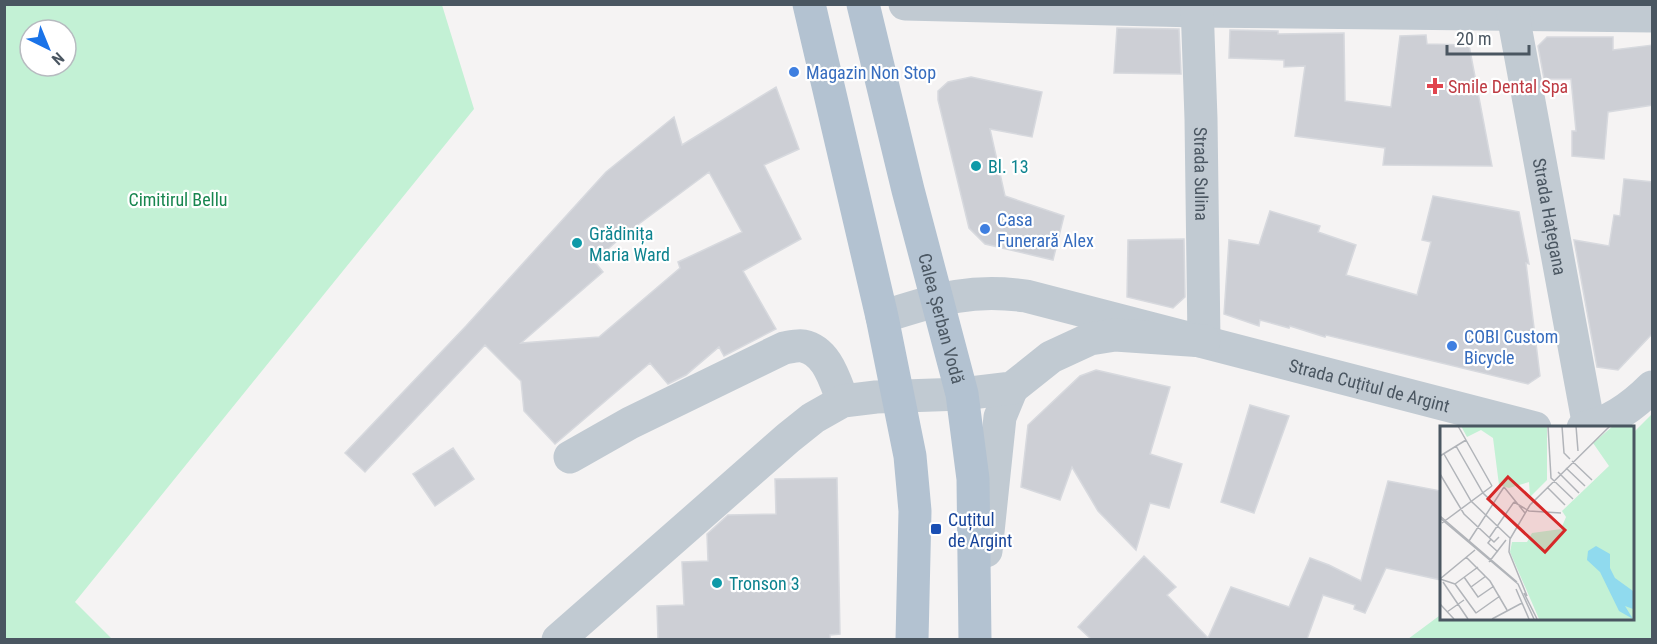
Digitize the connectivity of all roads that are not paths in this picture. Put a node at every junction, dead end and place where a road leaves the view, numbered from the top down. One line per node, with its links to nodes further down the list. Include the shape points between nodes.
1 (809, 4): 10 (main road)
2 (898, 4): 4 (street)
3 (905, 4): 5 (street)
4 (863, 6): 9 (main road, Calea Șerban Vodă)
5 (1197, 8): 6 (street); 11 (street, Strada Sulina)
6 (1511, 10): 7 (street); 19 (street, Strada Hațegana)
7 (1653, 16)
8 (1026, 296): 9 (street, Strada Cuțitul de Argint, via 981,292); 11 (street, Strada Cuțitul de Argint); 12 (street, via 1040,306 1055,327)
9 (938, 300): 10 (street, Strada Cuțitul de Argint); 15 (main road, Calea Șerban Vodă)
10 (882, 317): 16 (main road)
11 (1204, 341): 12 (street, Strada Cuțitul de Argint, via 1114,335 1079,343); 18 (street, Strada Cuțitul de Argint)
12 (1051, 357): 14 (street, Strada Cuțitul de Argint)
13 (1653, 387): 20 (street, via 1622,413)
14 (1012, 388): 15 (street); 24 (street, via 1000,417)
15 (962, 394): 16 (street); 24 (main road, Calea Șerban Vodă, via 973,479)
16 (899, 398): 17 (street); 23 (main road, via 915,511)
17 (843, 401): 21 (street, via 828,365 816,351 802,346 784,348 630,423); 22 (street, via 788,438)
18 (1527, 426)
19 (1586, 426)
20 (1591, 426)
21 (570, 457)
22 (558, 639)
23 (912, 639)
24 (976, 639)

